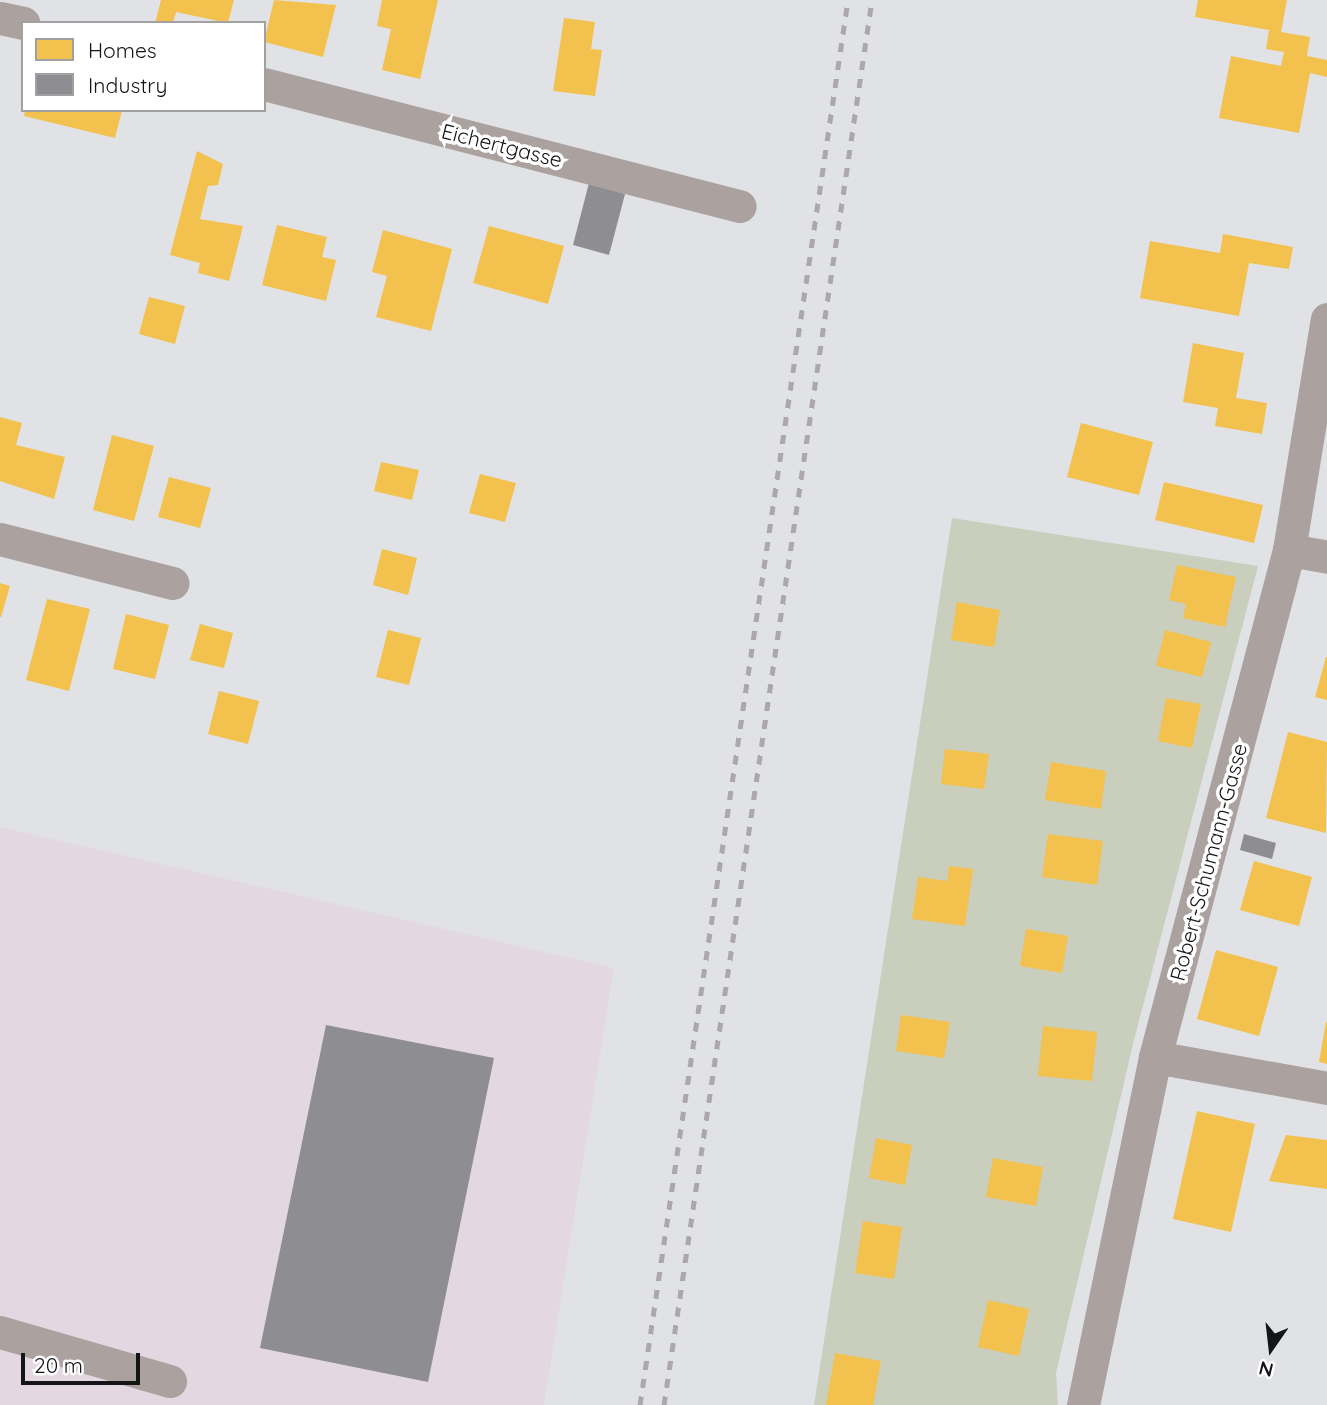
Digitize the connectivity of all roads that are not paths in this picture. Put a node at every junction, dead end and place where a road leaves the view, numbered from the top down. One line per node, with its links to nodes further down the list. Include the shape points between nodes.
1 (0, 18): 2 (street)
2 (21, 23)
3 (266, 86): 4 (street, Eichertgasse)
4 (740, 206)
5 (1327, 319): 7 (street, Robert-Schumann-Gasse)
6 (0, 539): 9 (street)
7 (1289, 550): 8 (street); 10 (street, Robert-Schumann-Gasse)
8 (1327, 557)
9 (172, 583)
10 (1155, 1057): 11 (street); 14 (street, Robert-Schumann-Gasse)
11 (1327, 1088)
12 (0, 1332): 13 (street)
13 (170, 1381)
14 (1083, 1405)

